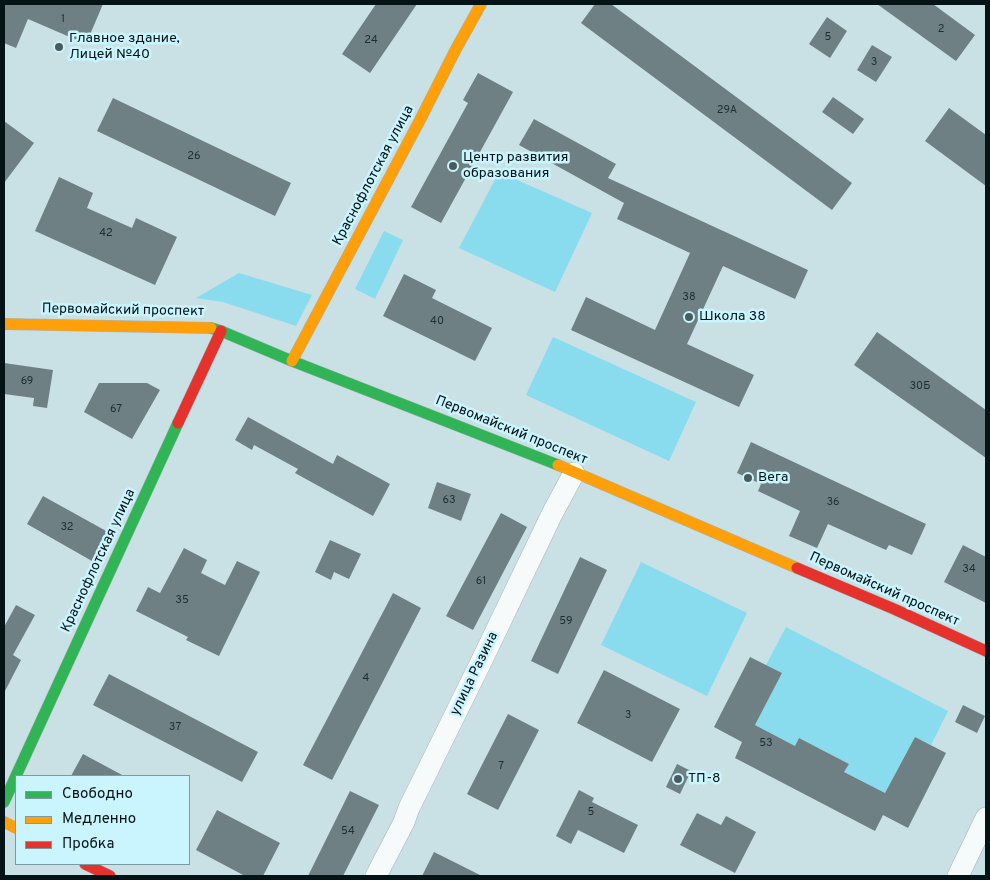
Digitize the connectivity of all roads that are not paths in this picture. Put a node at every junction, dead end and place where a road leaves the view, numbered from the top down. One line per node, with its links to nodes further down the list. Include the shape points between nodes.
1 (481, 4): 4 (main road, Краснофлотская улица)
2 (4, 324): 3 (main road, Первомайский проспект, via 209,328)
3 (221, 331): 4 (main road, Первомайский проспект); 7 (main road, Краснофлотская улица)
4 (292, 361): 5 (main road, Первомайский проспект)
5 (574, 472): 6 (main road, Первомайский проспект); 13 (street, улица Разина)
6 (986, 652)
7 (16, 775)
8 (15, 778): 9 (main road, Краснофлотская улица)
9 (4, 802)
10 (986, 818): 14 (street)
11 (88, 865): 12 (main road)
12 (110, 876)
13 (376, 876)
14 (958, 876)

